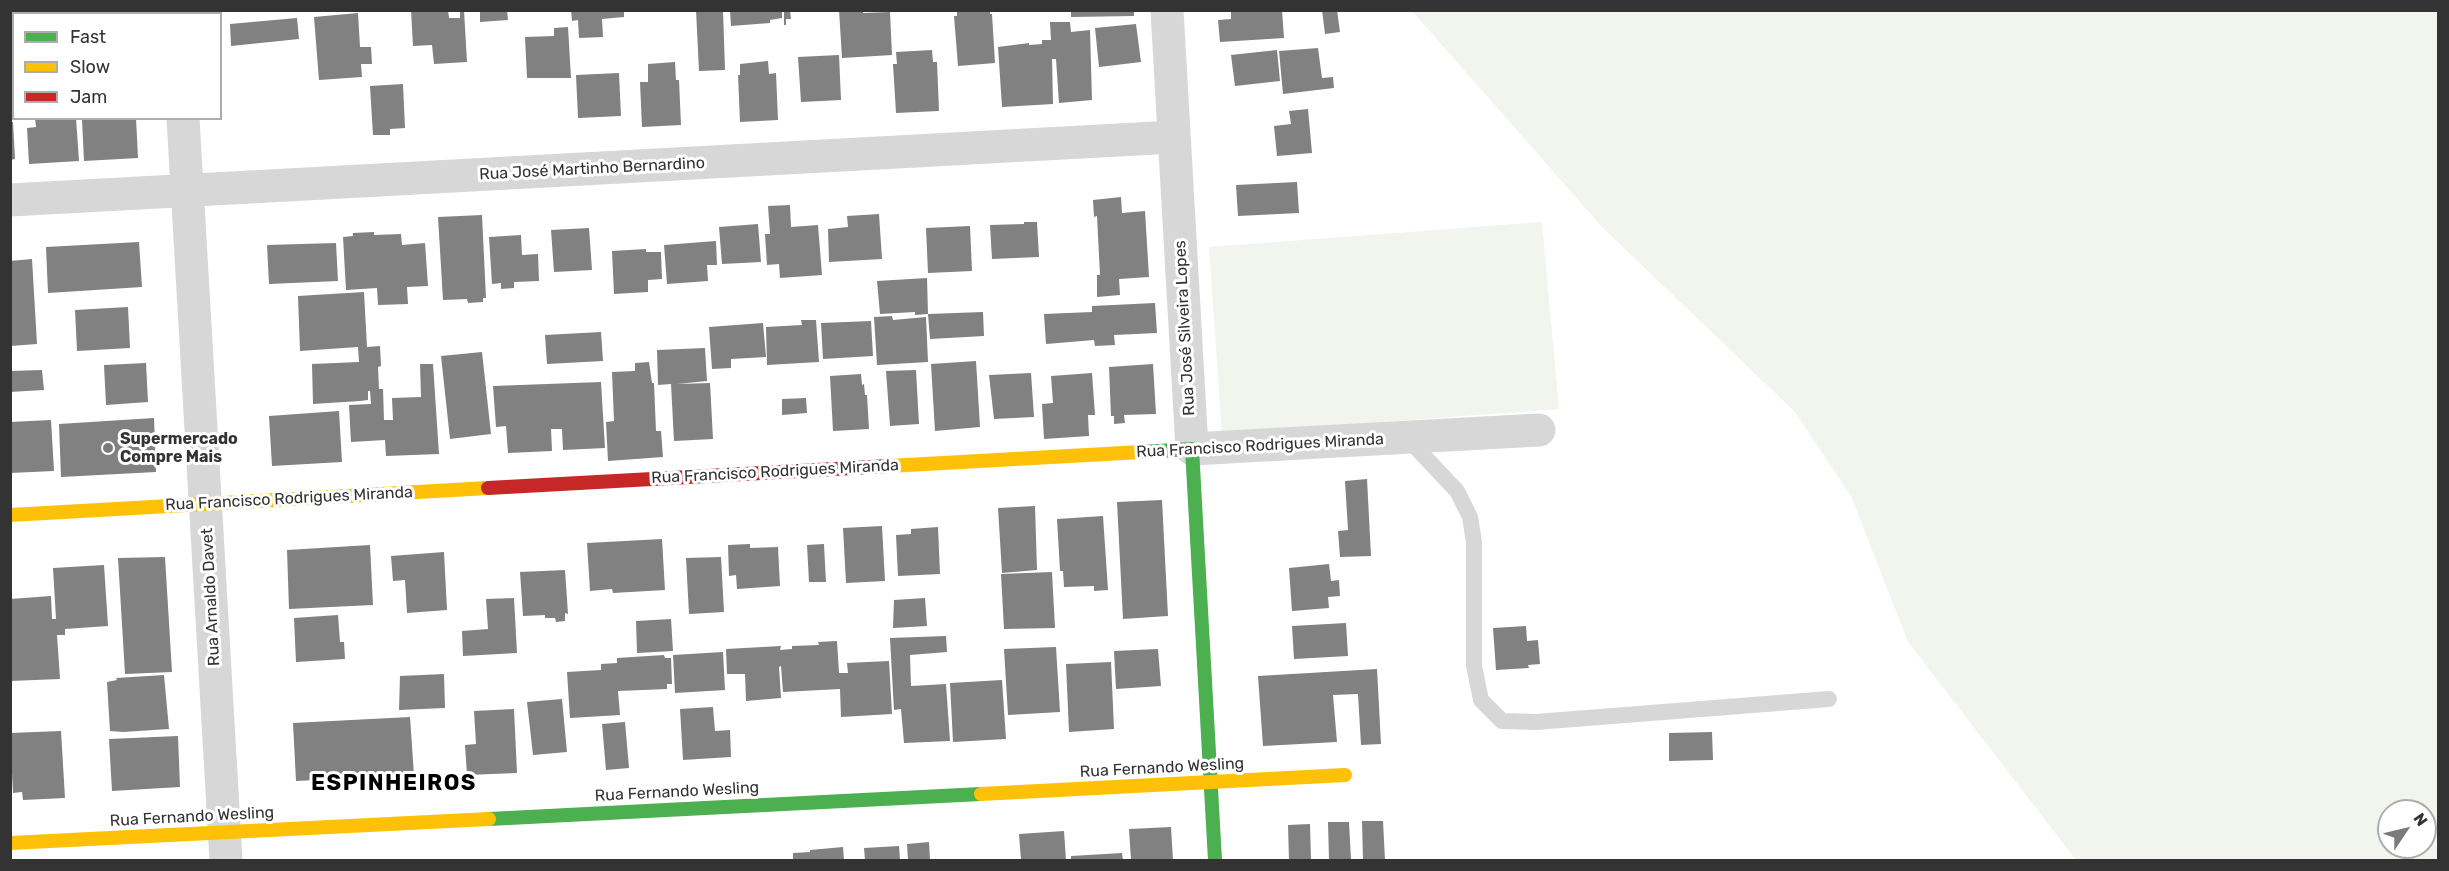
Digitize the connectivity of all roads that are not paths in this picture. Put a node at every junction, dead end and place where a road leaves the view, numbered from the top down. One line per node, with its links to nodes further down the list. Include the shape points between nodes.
1 (1167, 10): 3 (street, Rua José Silveira Lopes)
2 (183, 120): 4 (street, Rua Arnaldo Davet)
3 (1174, 137): 4 (street, Rua José Martinho Bernardino); 8 (street, Rua José Silveira Lopes)
4 (187, 191): 5 (street, Rua José Martinho Bernardino); 9 (street, Rua Arnaldo Davet)
5 (10, 200)
6 (1539, 430): 7 (street, Rua Francisco Rodrigues Miranda)
7 (1406, 437): 8 (street, Rua Francisco Rodrigues Miranda); 11 (lane, via 1457,491 1470,517 1474,542 1474,666 1481,700 1502,720 1536,722)
8 (1192, 449): 9 (street, Rua Francisco Rodrigues Miranda); 13 (street, Rua José Silveira Lopes)
9 (206, 504): 10 (street, Rua Francisco Rodrigues Miranda); 15 (street, Rua Arnaldo Davet)
10 (10, 515)
11 (1829, 699)
12 (1345, 775): 13 (street, Rua Fernando Wesling)
13 (1210, 782): 15 (street, Rua Fernando Wesling); 16 (street, Rua José Silveira Lopes)
14 (10, 843): 15 (street, Rua Fernando Wesling)
15 (226, 846)
16 (1215, 861)

